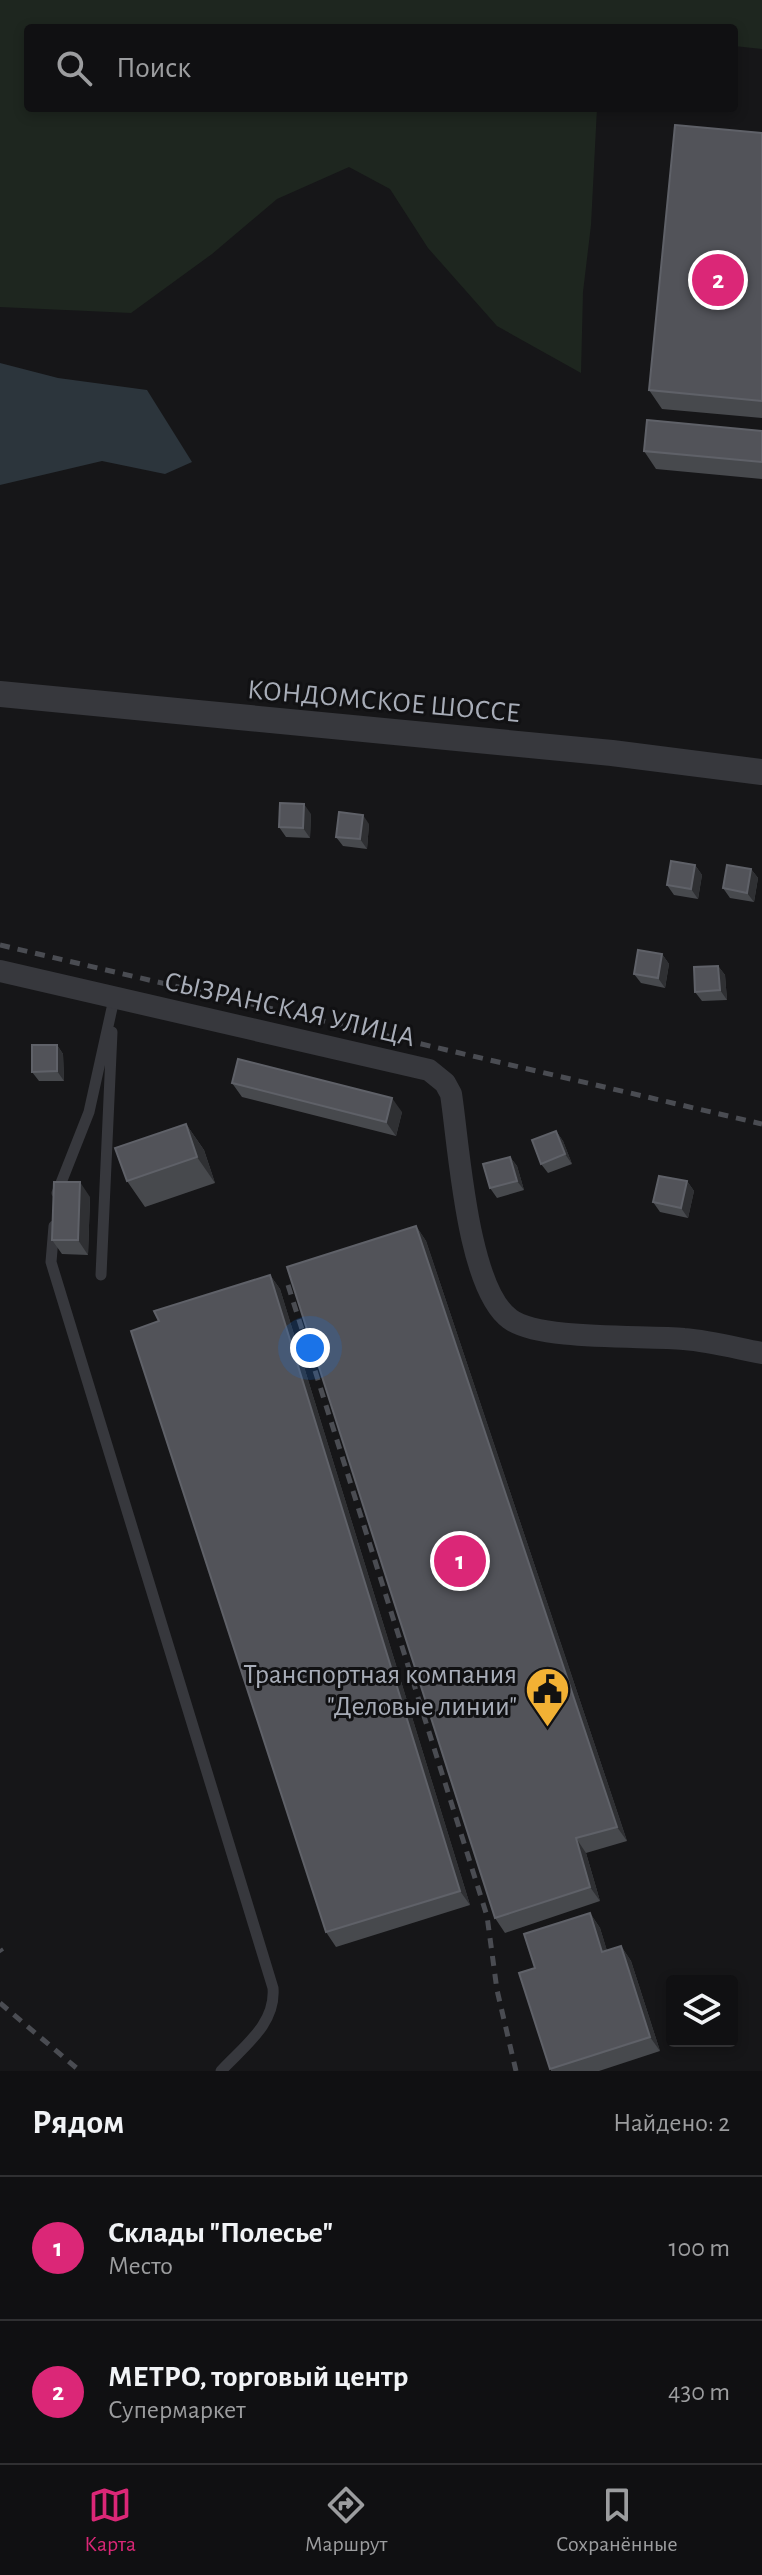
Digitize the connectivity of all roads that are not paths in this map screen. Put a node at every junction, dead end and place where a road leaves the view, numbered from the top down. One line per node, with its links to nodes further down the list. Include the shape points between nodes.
1 (0, 694): 2 (street, КОНДОМСКОЕ ШОССЕ)
2 (762, 772)
3 (0, 971): 4 (street, СЫЗРАНСКАЯ УЛИЦА)
4 (114, 999): 5 (lane, via 89,1112 57,1185); 7 (lane); 8 (street, СЫЗРАНСКАЯ УЛИЦА, via 400,1061 438,1075 451,1094 476,1254 496,1304 511,1320 576,1334 687,1339)
5 (56, 1201)
6 (55, 1216): 9 (lane, via 51,1262 273,1988 275,2005 268,2020)
7 (101, 1275)
8 (762, 1353)
9 (221, 2071)

